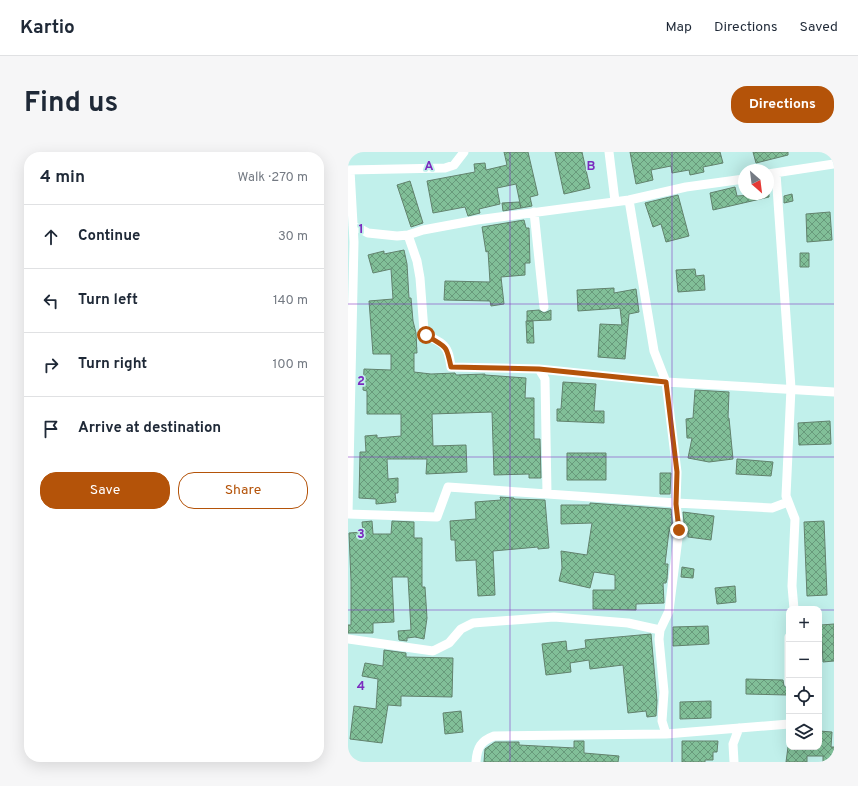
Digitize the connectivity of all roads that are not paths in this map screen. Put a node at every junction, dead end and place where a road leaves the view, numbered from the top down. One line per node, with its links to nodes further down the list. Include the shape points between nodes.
1 (464, 152): 4 (street, via 454,165 445,168)
2 (609, 152): 9 (street)
3 (834, 164): 5 (street)
4 (349, 170): 11 (street)
5 (774, 173)
6 (738, 180): 8 (street, via 686,187)
7 (774, 194): 21 (street)
8 (629, 200): 9 (street); 20 (street, via 654,351)
9 (615, 201): 10 (street)
10 (534, 212): 13 (street, via 423,230); 16 (street)
11 (353, 225): 12 (street); 14 (street)
12 (368, 233): 13 (street); 14 (street)
13 (408, 236): 17 (street, via 420,278 424,331 426,335 444,345 451,367)
14 (354, 242): 15 (street)
15 (350, 289): 26 (street)
16 (544, 307)
17 (539, 369): 18 (street); 19 (street)
18 (558, 371): 19 (street); 20 (street)
19 (545, 379): 23 (street)
20 (666, 382): 21 (street); 25 (street, via 677,472)
21 (792, 388): 22 (street); 24 (street, via 786,496)
22 (834, 392)
23 (547, 494): 25 (street); 26 (street, via 448,487 437,517)
24 (788, 502): 25 (street, via 772,508); 27 (street, via 796,519 792,586)
25 (676, 504): 28 (street, via 679,530 669,611)
26 (348, 514)
27 (794, 606)
28 (660, 630): 29 (street, via 628,623 554,617 473,623 461,629 449,643 433,651); 34 (street, via 664,692 662,720)
29 (348, 639)
30 (789, 642): 31 (street)
31 (789, 678)
32 (786, 724): 33 (street)
33 (739, 728): 34 (street); 36 (street, via 734,744)
34 (666, 734): 35 (street, via 494,736 484,740)
35 (476, 762)
36 (734, 762)

